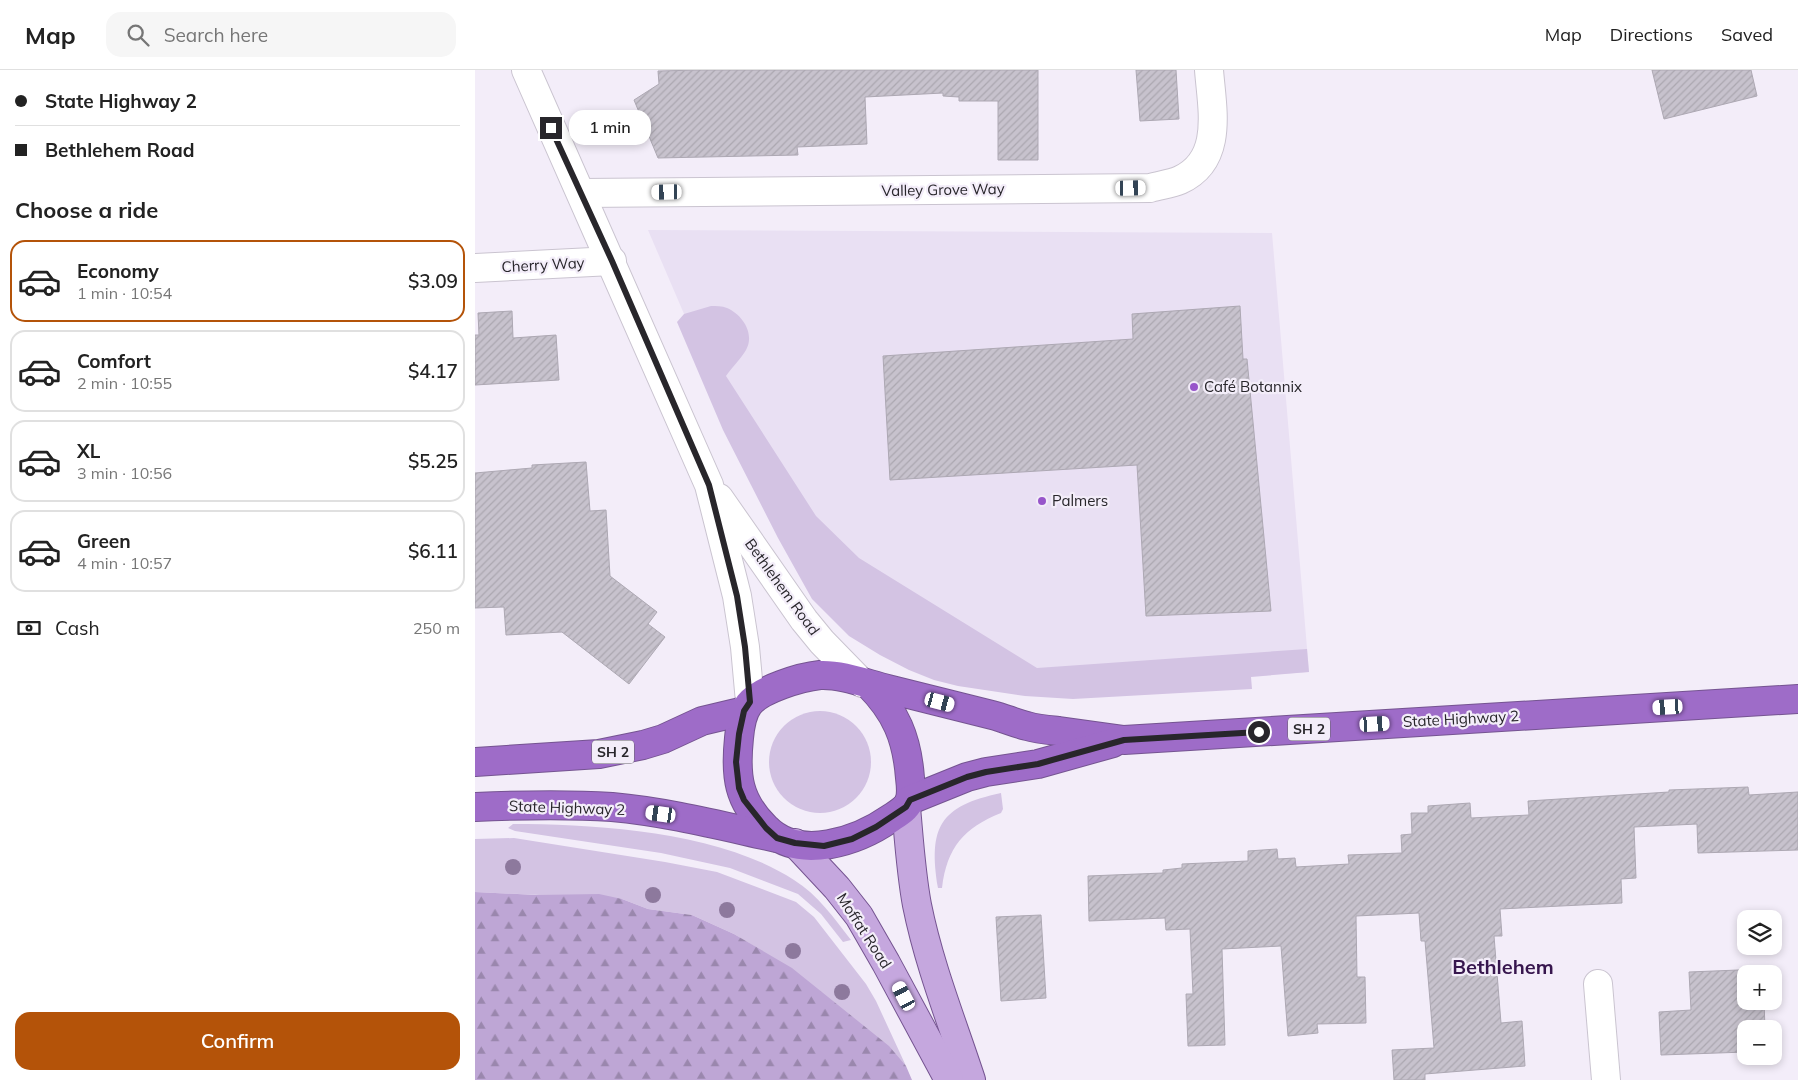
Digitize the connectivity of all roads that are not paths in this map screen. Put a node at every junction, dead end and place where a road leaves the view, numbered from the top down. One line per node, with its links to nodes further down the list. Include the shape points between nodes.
1 (526, 70): 3 (street, Bethlehem Road)
2 (1209, 70): 3 (street, Valley Grove Way, via 1213,130 1209,152 1199,168 1180,180 1150,188)
3 (581, 193): 4 (street, Bethlehem Road)
4 (612, 261): 5 (street, Cherry Way); 6 (street, Bethlehem Road)
5 (475, 268)
6 (709, 485): 7 (street, Bethlehem Road, via 804,620); 9 (street, Bethlehem Road, via 737,596 745,647)
7 (865, 683): 9 (highway, SH 2, via 822,675 797,679 763,693); 10 (highway, State Highway 2 / SH 2, via 1029,727); 12 (highway, via 889,709 906,744)
8 (1798, 699): 10 (highway, State Highway 2 / SH 2)
9 (747, 706): 11 (highway, SH 2, via 643,745 599,754); 14 (highway, via 736,762 739,788 744,800 766,828)
10 (1124, 740): 12 (highway, State Highway 2 / SH 2, via 1038,764 967,777)
11 (475, 762)
12 (908, 803): 14 (highway, SH 2, via 885,822 852,839 824,846); 17 (main road, via 911,872 918,907 929,955)
13 (475, 807): 14 (highway, State Highway 2 / SH 2, via 613,807 678,816)
14 (786, 841): 16 (main road, Moffat Road, via 837,888 859,916)
15 (1598, 984): 18 (street)
16 (949, 1080)
17 (971, 1080)
18 (1606, 1080)

